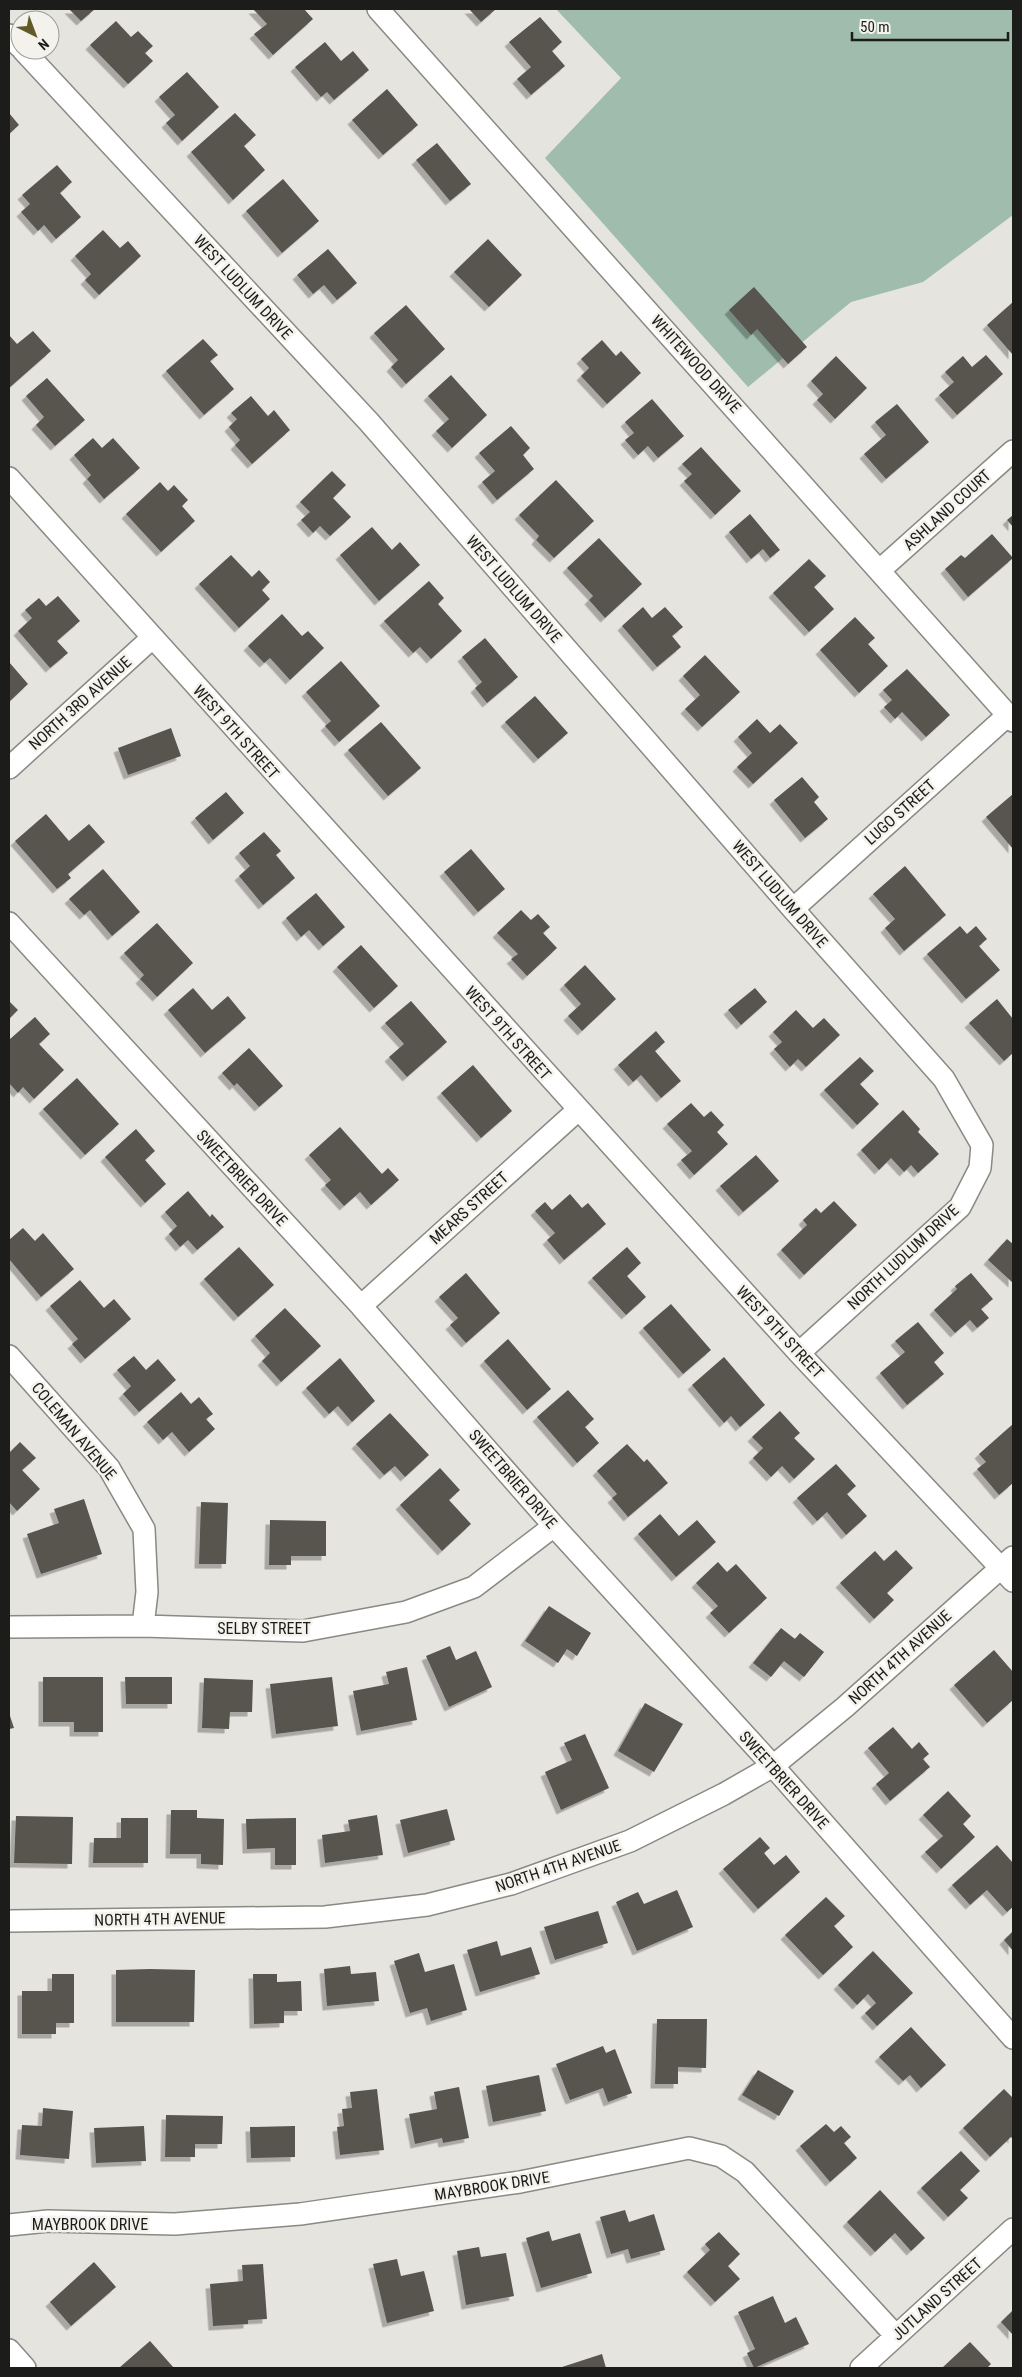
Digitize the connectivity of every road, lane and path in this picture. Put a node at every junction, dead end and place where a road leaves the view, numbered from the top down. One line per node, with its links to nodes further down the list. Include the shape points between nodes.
1 (378, 9): 5 (street, WHITEWOOD DRIVE)
2 (32, 60): 9 (street, WEST LUDLUM DRIVE, via 369,422)
3 (1013, 450): 5 (street, ASHLAND COURT)
4 (9, 478): 6 (street, WEST 9TH STREET)
5 (880, 570): 7 (street, WHITEWOOD DRIVE)
6 (152, 638): 8 (street, NORTH 3RD AVENUE); 11 (street, WEST 9TH STREET)
7 (1010, 718): 9 (street, LUGO STREET)
8 (9, 768)
9 (793, 909): 12 (street, WEST LUDLUM DRIVE, via 944,1079)
10 (9, 923): 13 (street, SWEETBRIER DRIVE)
11 (578, 1110): 13 (street, MEARS STREET); 14 (street, WEST 9TH STREET)
12 (982, 1145): 14 (street, NORTH LUDLUM DRIVE, via 980,1168 960,1208)
13 (361, 1306): 16 (street, SWEETBRIER DRIVE)
14 (798, 1353): 17 (street, WEST 9TH STREET)
15 (9, 1356): 18 (street, COLEMAN AVENUE, via 109,1468 144,1529 147,1592)
16 (554, 1526): 18 (street, SELBY STREET, via 474,1587 406,1612 303,1631); 20 (street, SWEETBRIER DRIVE)
17 (1009, 1569): 20 (street, NORTH 4TH AVENUE)
18 (143, 1626): 19 (street, SELBY STREET)
19 (9, 1627)
20 (773, 1766): 21 (street, NORTH 4TH AVENUE, via 630,1841 511,1884 427,1905 325,1917); 22 (street, SWEETBRIER DRIVE)
21 (9, 1921)
22 (1013, 2038)
23 (9, 2225): 25 (street, MAYBROOK DRIVE, via 48,2222 175,2224 300,2214 520,2182 689,2148 722,2156 745,2172)
24 (1013, 2229): 25 (street, JUTLAND STREET)
25 (896, 2336): 28 (street, JUTLAND STREET)
26 (9, 2350): 27 (street)
27 (25, 2368)
28 (861, 2368)

